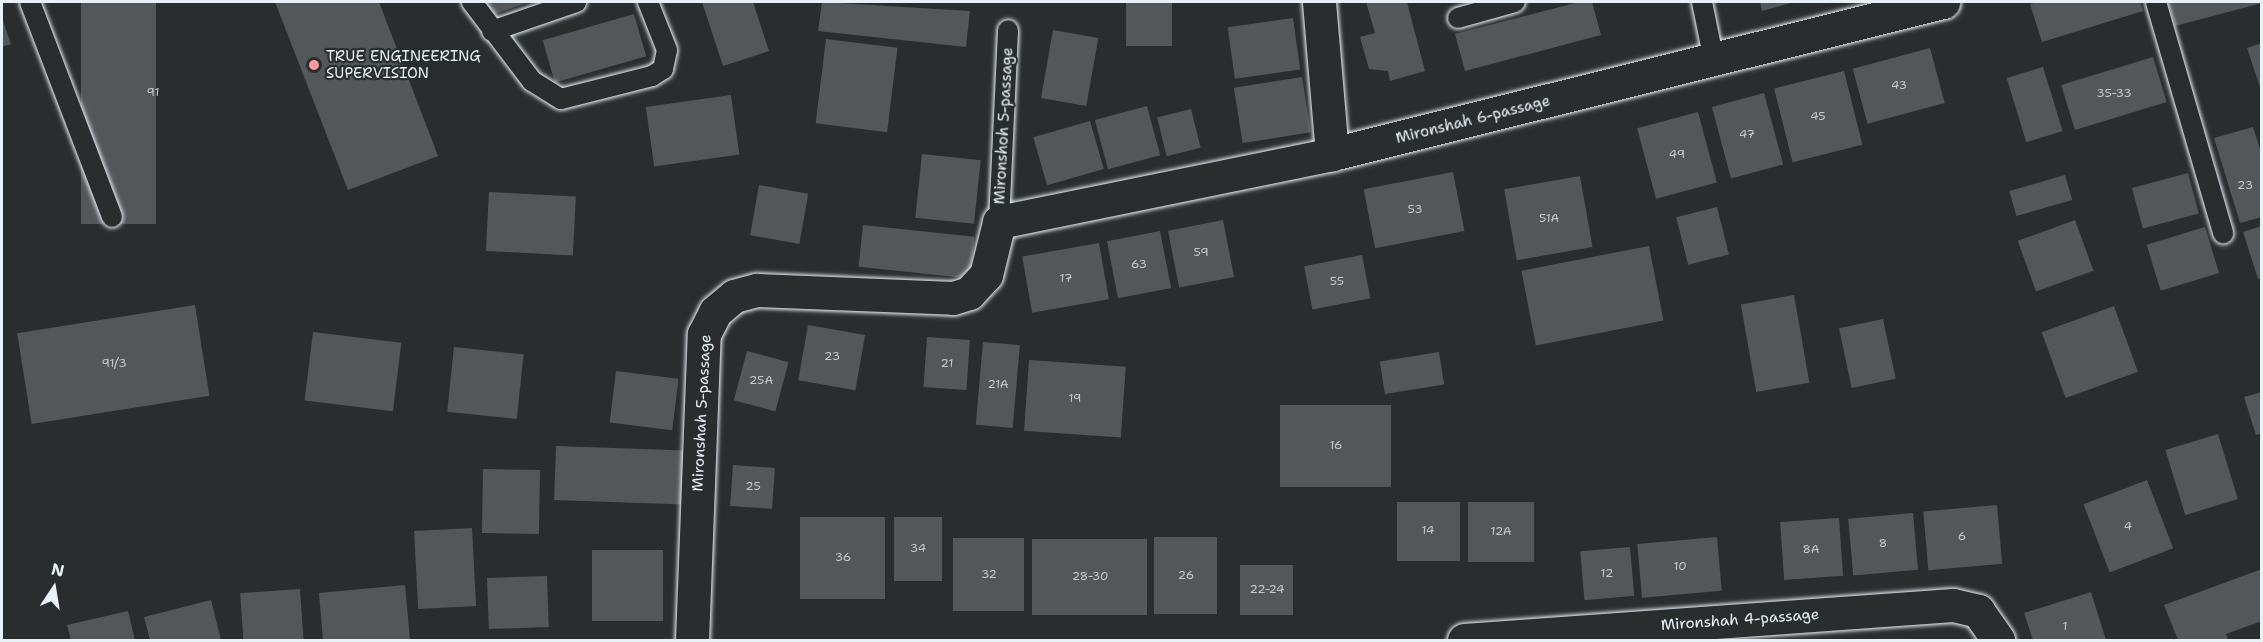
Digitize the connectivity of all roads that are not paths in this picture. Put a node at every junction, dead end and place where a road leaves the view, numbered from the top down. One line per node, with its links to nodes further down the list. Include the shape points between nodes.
1 (30, 2): 15 (lane)
2 (472, 2): 12 (lane)
3 (576, 2): 12 (lane)
4 (648, 2): 12 (lane, via 667,50 663,69 652,76 561,99 532,81)
5 (1319, 2): 14 (street)
6 (1515, 2): 10 (lane)
7 (1702, 2): 13 (lane)
8 (1943, 2): 13 (street, Mironshah 6-passage)
9 (2156, 2): 17 (lane)
10 (1458, 18)
11 (1008, 30): 16 (lane, Mironshoh 5-passage)
12 (492, 32)
13 (1714, 61): 14 (street, Mironshah 6-passage)
14 (1332, 154): 16 (street, Mironshah 6-passage)
15 (112, 216)
16 (999, 222): 18 (street, Mironshah 5-passage, via 990,268 961,296 757,290 734,296 715,312 704,334)
17 (2223, 233)
18 (692, 640)
19 (1464, 640): 20 (street, Mironshah 4-passage, via 1953,605 1978,610)
20 (1998, 640)

